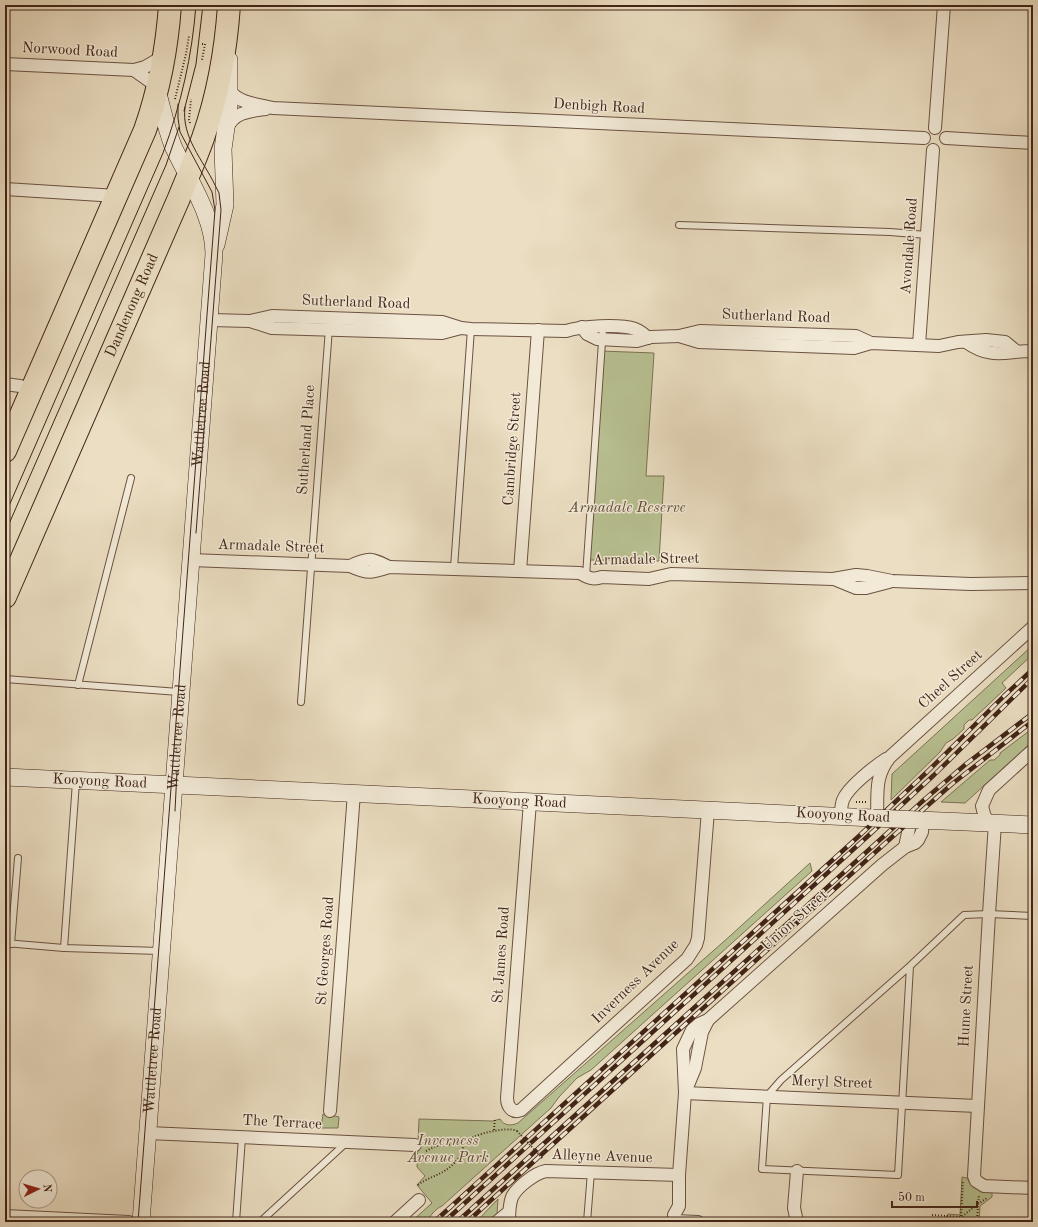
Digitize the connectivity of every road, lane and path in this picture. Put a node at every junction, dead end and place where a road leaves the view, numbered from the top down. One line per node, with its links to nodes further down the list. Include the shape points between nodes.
1 (170, 5): 7 (highway)
2 (229, 5): 4 (highway, Dandenong Road)
3 (944, 5): 17 (street)
4 (228, 26): 12 (main road, Wattletree Road); 23 (highway, Dandenong Road, via 218,87 203,138)
5 (189, 36): 14 (path)
6 (202, 44): 8 (path, via 205,44)
7 (164, 56): 10 (street, Norwood Road); 11 (highway)
8 (202, 60)
9 (5, 64): 10 (street, Norwood Road)
10 (134, 70): 11 (street, Norwood Road)
11 (157, 88): 23 (main road, Wattletree Road, via 170,136); 25 (highway, via 145,130)
12 (230, 91): 15 (street, Denbigh Road, via 236,98); 18 (main road, Wattletree Road)
13 (191, 99): 16 (path)
14 (173, 105)
15 (273, 108): 18 (street, Denbigh Road, via 247,112 235,117 228,124); 19 (street, Denbigh Road)
16 (190, 128)
17 (935, 128): 19 (street, via 927,130); 20 (street, via 942,130)
18 (225, 136): 28 (main road, Wattletree Road, via 222,149 225,205)
19 (924, 138): 22 (street, via 926,145)
20 (946, 138): 21 (street); 22 (street, via 942,147)
21 (1033, 143)
22 (933, 150): 27 (street, Avondale Road)
23 (188, 176): 28 (main road, Wattletree Road, via 212,235); 49 (highway, Dandenong Road)
24 (5, 189): 25 (street)
25 (117, 196): 40 (highway)
26 (679, 225): 27 (lane)
27 (927, 235): 37 (street, Avondale Road)
28 (214, 254): 29 (main road, Wattletree Road)
29 (210, 320): 30 (street, Sutherland Road, via 250,321 272,316); 43 (main road, Wattletree Road)
30 (329, 324): 33 (street, Sutherland Road, via 442,322); 44 (lane, Sutherland Place)
31 (582, 327): 32 (street, Sutherland Road); 34 (street, Sutherland Road, via 566,331); 36 (street, Sutherland Road, via 591,337)
32 (603, 327): 35 (street, Sutherland Road, via 635,329); 36 (lane)
33 (466, 329): 34 (street, Sutherland Road); 45 (lane)
34 (538, 330): 46 (street, Cambridge Street)
35 (648, 338): 36 (street, Sutherland Road, via 637,341); 37 (street, Sutherland Road, via 678,336 699,342 854,348 871,343)
36 (602, 340): 47 (lane)
37 (919, 345): 38 (street, Sutherland Road, via 939,346 966,342 985,352)
38 (1033, 351)
39 (5, 384): 40 (street)
40 (32, 390): 41 (highway)
41 (5, 451)
42 (131, 478): 52 (lane)
43 (191, 560): 44 (street, Armadale Street); 53 (main road, Wattletree Road)
44 (312, 564): 45 (street, Armadale Street, via 350,566 373,572 389,567); 54 (lane, Sutherland Place)
45 (454, 568): 46 (street, Armadale Street)
46 (520, 571): 47 (street, Armadale Street, via 580,573)
47 (586, 576): 48 (street, Armadale Street, via 593,579 649,579 672,574 833,579 856,588 892,581)
48 (1033, 583)
49 (5, 596)
50 (1033, 627): 56 (street, Cheel Street)
51 (5, 679): 52 (lane)
52 (78, 684): 53 (lane)
53 (181, 692): 59 (main road, Wattletree Road)
54 (301, 702)
55 (1033, 750): 67 (street, Hume Street, via 990,790 982,806 984,814)
56 (890, 757): 64 (street, Cheel Street, via 879,776); 65 (street, Cheel Street, via 874,767 847,793)
57 (5, 777): 58 (main road, Kooyong Road)
58 (76, 780): 59 (main road, Kooyong Road); 73 (lane)
59 (174, 784): 60 (main road, Kooyong Road); 74 (main road, Wattletree Road)
60 (354, 793): 61 (main road, Kooyong Road); 81 (street, St Georges Road)
61 (530, 802): 63 (main road, Kooyong Road); 80 (street, St James Road, via 507,1098)
62 (850, 802): 64 (path)
63 (708, 810): 65 (main road, Kooyong Road); 80 (street, Inverness Avenue, via 698,938 692,952 521,1110)
64 (875, 813): 65 (main road, Kooyong Road); 66 (main road, Kooyong Road, bridge)
65 (840, 816)
66 (917, 823): 67 (main road, Kooyong Road); 76 (street, Union Street, via 922,832 915,843 905,847 882,865 708,1020 702,1032 695,1068)
67 (992, 823): 68 (main road, Kooyong Road); 70 (street, Hume Street)
68 (1033, 825)
69 (18, 858): 72 (lane)
70 (989, 914): 71 (lane); 75 (lane, via 964,915); 79 (street, Hume Street)
71 (1033, 916)
72 (8, 944): 73 (lane)
73 (64, 948): 74 (lane)
74 (161, 951): 84 (main road, Wattletree Road)
75 (910, 966): 77 (lane, via 781,1080); 78 (lane)
76 (685, 1093): 77 (street, Meryl Street); 93 (street, Union Street)
77 (767, 1096): 78 (street, Meryl Street); 90 (lane, via 762,1169)
78 (903, 1102): 79 (street, Meryl Street); 90 (lane, via 898,1175)
79 (977, 1106): 95 (street, Hume Street, via 973,1170 976,1181)
80 (512, 1110)
81 (330, 1111)
82 (494, 1118): 83 (path)
83 (494, 1130): 87 (path, via 471,1138); 89 (path, bridge, via 514,1128)
84 (148, 1133): 85 (street, The Terrace); 106 (main road, Wattletree Road)
85 (242, 1137): 86 (street, The Terrace); 107 (lane)
86 (348, 1142): 88 (street, The Terrace); 108 (lane)
87 (465, 1143): 88 (path); 94 (path, via 453,1164)
88 (420, 1148)
89 (542, 1159)
90 (797, 1171): 114 (street, via 794,1208)
91 (591, 1172): 93 (street, Alleyne Avenue); 100 (street, Alleyne Avenue, via 540,1172 515,1192); 112 (lane)
92 (963, 1178): 103 (path)
93 (678, 1179): 104 (street, Union Street, via 672,1205)
94 (418, 1185)
95 (982, 1187): 96 (street); 99 (path)
96 (1033, 1188)
97 (988, 1197): 99 (path)
98 (419, 1200): 109 (street)
99 (978, 1204): 103 (path); 116 (path)
100 (510, 1207): 110 (lane); 111 (street, Alleyne Avenue)
101 (932, 1215): 103 (path)
102 (5, 1216): 105 (street)
103 (961, 1217): 115 (path)
104 (674, 1219): 113 (street)
105 (129, 1222)
106 (141, 1222)
107 (236, 1222)
108 (260, 1222)
109 (395, 1222)
110 (492, 1222)
111 (509, 1222)
112 (587, 1222)
113 (698, 1222)
114 (797, 1222)
115 (955, 1222)
116 (977, 1222)

